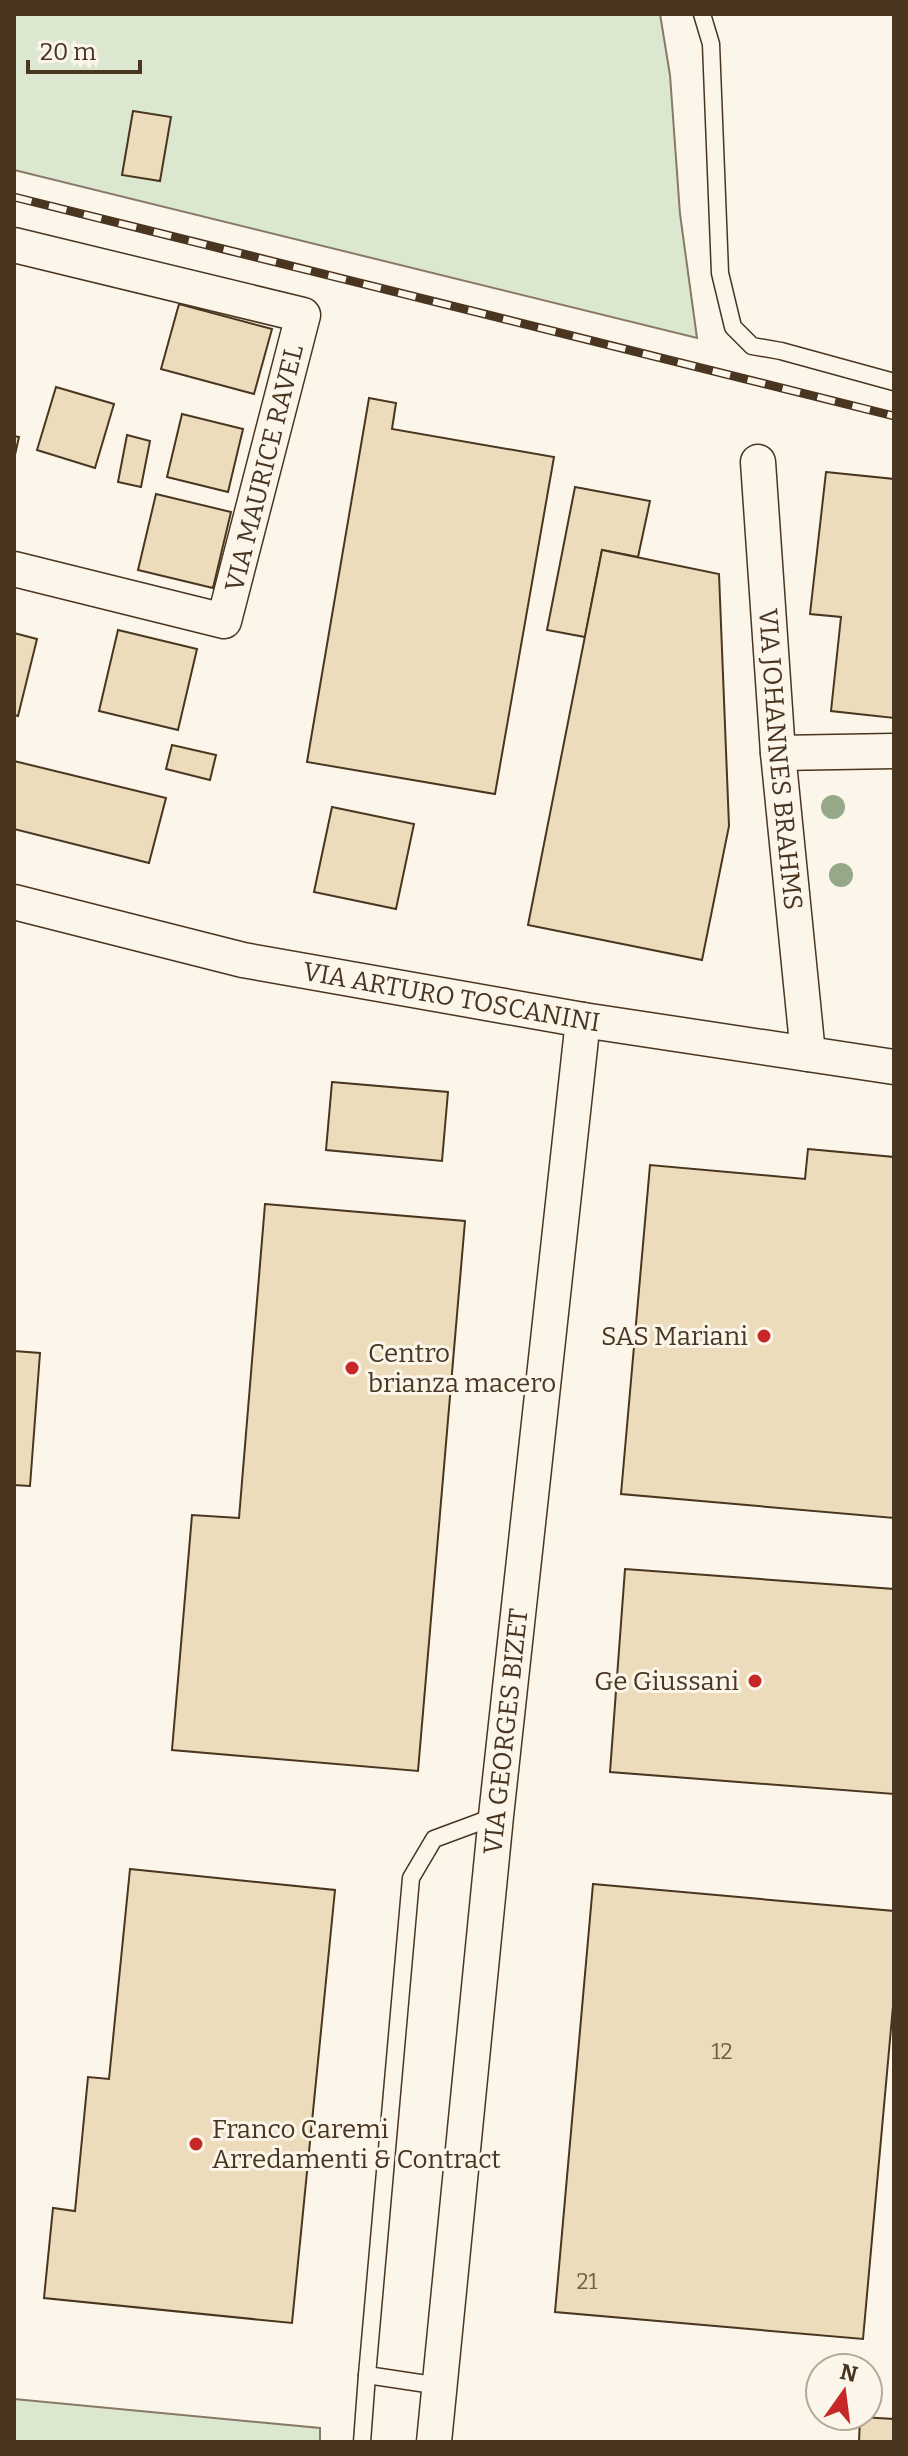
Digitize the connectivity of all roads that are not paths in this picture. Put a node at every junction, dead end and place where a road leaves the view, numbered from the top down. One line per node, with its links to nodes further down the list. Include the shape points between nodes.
1 (702, 14): 3 (lane, via 711,44 720,273 733,327 752,346)
2 (14, 245): 5 (street, VIA MAURICE RAVEL, via 303,315 224,621)
3 (894, 382)
4 (758, 462): 7 (street, VIA JOHANNES BRAHMS)
5 (14, 569)
6 (894, 751): 7 (street)
7 (778, 753): 10 (street, VIA JOHANNES BRAHMS)
8 (14, 902): 9 (street, VIA ARTURO TOSCANINI, via 243,960)
9 (583, 1020): 10 (street, VIA ARTURO TOSCANINI); 12 (street, VIA GEORGES BIZET)
10 (808, 1054): 11 (street, VIA ARTURO TOSCANINI)
11 (894, 1067)
12 (496, 1816): 13 (lane, via 434,1839 411,1878); 14 (street, VIA GEORGES BIZET)
13 (367, 2375): 14 (lane); 15 (lane)
14 (440, 2386): 16 (street, VIA GEORGES BIZET)
15 (362, 2442)
16 (434, 2442)

